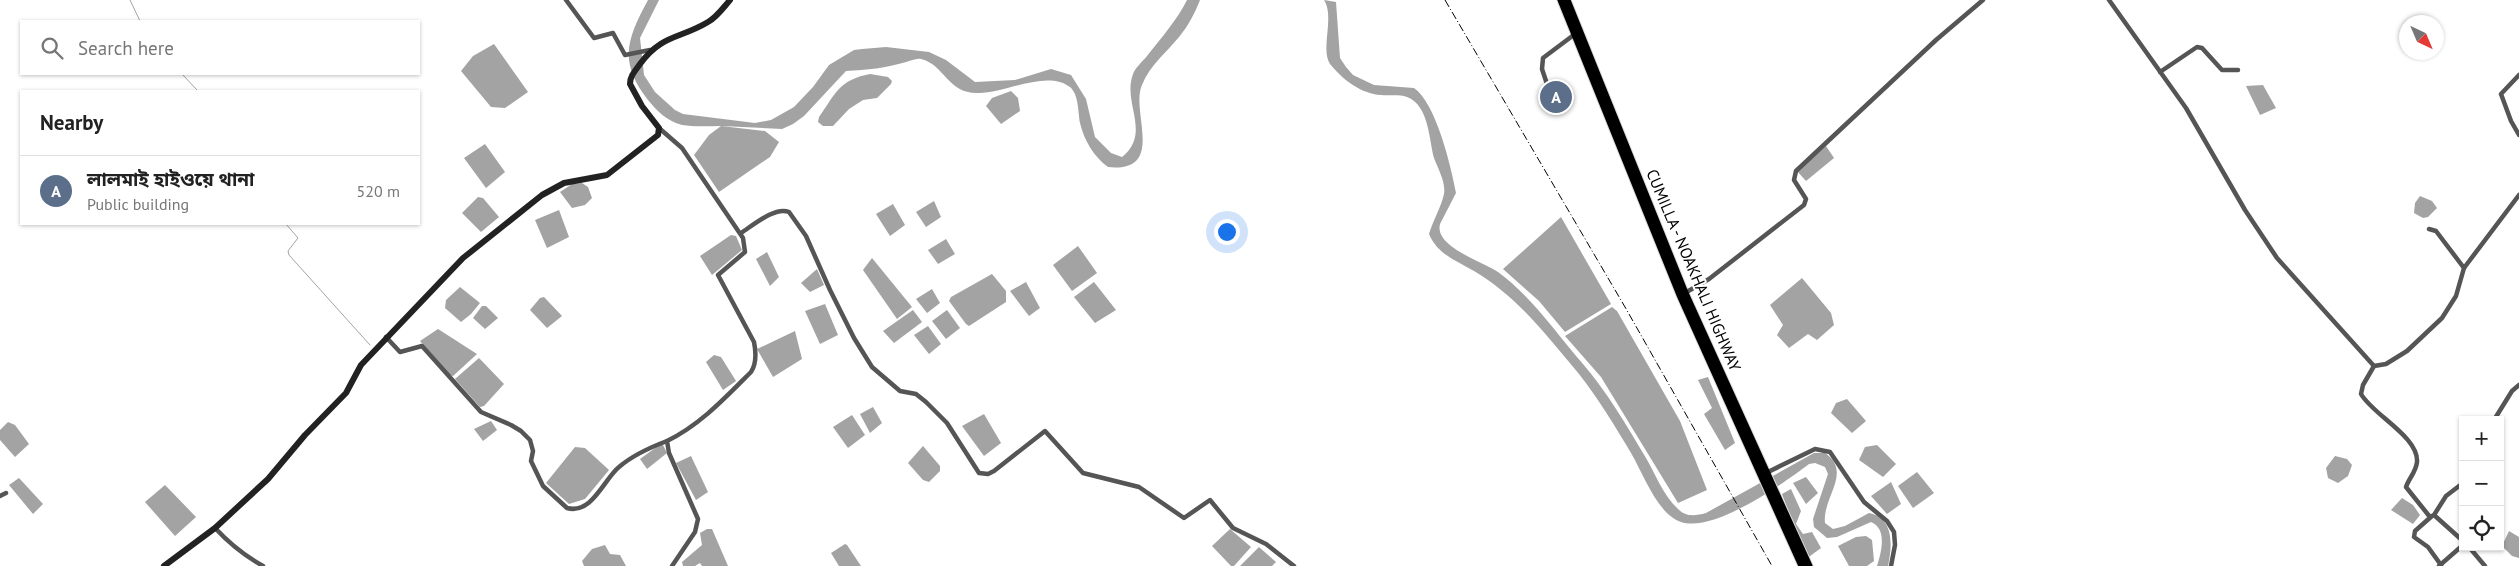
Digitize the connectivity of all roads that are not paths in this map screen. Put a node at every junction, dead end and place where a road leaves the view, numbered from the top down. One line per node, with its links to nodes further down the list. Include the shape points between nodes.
1 (566, 0): 8 (street, via 594,38 614,33 623,54)
2 (730, 0): 8 (main road, via 707,24 660,42)
3 (1560, 0): 7 (main road)
4 (1567, 0): 18 (main road, CUMILLA - NOAKHALI HIGHWAY)
5 (1983, 0): 20 (street, via 1796,171 1794,180 1806,199 1804,205 1709,280)
6 (2109, 0): 10 (street)
7 (1575, 34): 12 (street, via 1543,58 1542,69); 18 (main road)
8 (647, 52): 13 (main road, via 631,76 630,84)
9 (2238, 70): 10 (street, via 2222,70 2200,47)
10 (2160, 72): 22 (street, via 2186,108 2244,210 2277,258)
11 (2519, 74): 14 (street, via 2501,94)
12 (1548, 86)
13 (659, 128): 17 (street, via 682,148); 21 (main road, via 658,135 607,175 564,183 510,219 463,258)
14 (2519, 135)
15 (2519, 195): 19 (street)
16 (2429, 228): 19 (street, via 2436,231)
17 (740, 233): 25 (street, via 746,250 718,275 754,342 754,367 704,417); 40 (street, via 774,213 789,212 806,236 854,338 872,367 900,391 916,394 926,402 947,423 979,473 994,471 1045,432 1083,473 1139,488 1184,518 1210,500 1234,528 1266,544)
18 (1661, 240): 20 (main road, CUMILLA - NOAKHALI HIGHWAY); 26 (main road, via 1680,296)
19 (2464, 268): 22 (street, via 2456,296 2442,318 2406,351 2386,364)
20 (1685, 293): 26 (main road, CUMILLA - NOAKHALI HIGHWAY)
21 (386, 337): 25 (street, via 400,352 422,346 481,412 521,431 530,440 532,461 543,486 567,508 576,508 590,501 618,467); 31 (main road, via 361,365 346,393 268,478)
22 (2374, 366): 30 (street, via 2361,394 2372,410 2400,432 2414,449 2416,470 2406,487)
23 (2519, 385): 24 (street)
24 (2496, 416)
25 (667, 441): 39 (street, via 669,453 698,519 695,532)
26 (1764, 474): 34 (main road, CUMILLA - NOAKHALI HIGHWAY); 43 (street, via 1816,448 1830,452 1864,502 1887,521 1894,532)
27 (2459, 486): 30 (street, via 2446,496)
28 (6, 493): 29 (street)
29 (0, 496)
30 (2432, 516): 32 (street); 36 (street, via 2415,531 2414,537 2428,547)
31 (215, 528): 37 (main road); 38 (street, via 227,541)
32 (2459, 538)
33 (2459, 548): 36 (street)
34 (1798, 549): 41 (main road); 42 (main road)
35 (2472, 551): 44 (street)
36 (2440, 565)
37 (164, 566)
38 (263, 566)
39 (672, 566)
40 (1294, 566)
41 (1802, 566)
42 (1809, 566)
43 (1891, 566)
44 (2485, 566)

